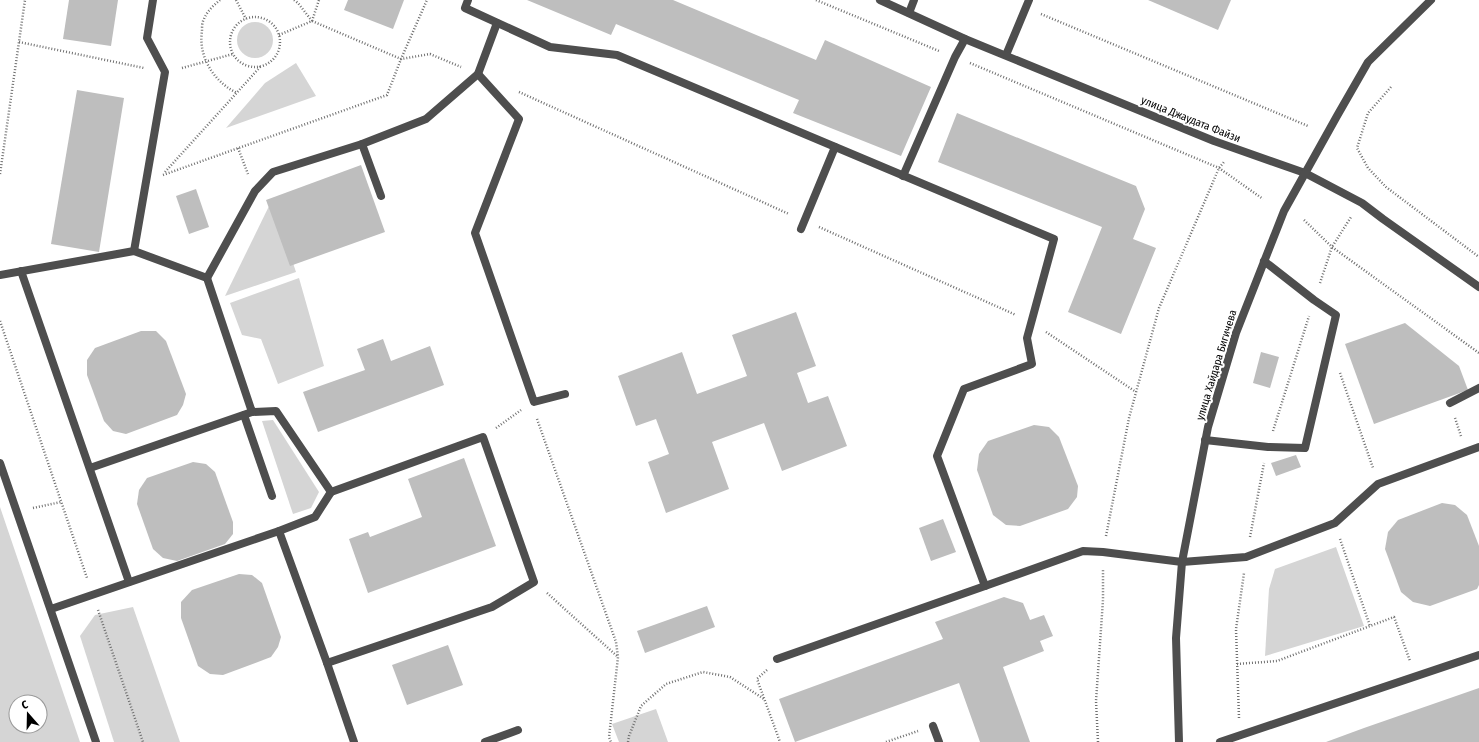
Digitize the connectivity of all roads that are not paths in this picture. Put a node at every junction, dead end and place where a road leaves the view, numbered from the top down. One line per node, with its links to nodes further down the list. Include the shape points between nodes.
1 (153, 0): 18 (street, via 146,38 165,72)
2 (468, 0): 8 (street, via 465,8)
3 (880, 0): 7 (street, улица Джаудата Файзи)
4 (914, 0): 7 (street)
5 (1431, 0): 14 (street, улица Хайдара Бигичева, via 1368,62)
6 (1027, 4): 10 (street)
7 (909, 13): 9 (street, улица Джаудата Файзи)
8 (497, 22): 11 (street); 13 (street, via 550,47 617,55)
9 (965, 39): 10 (street, улица Джаудата Файзи); 15 (street)
10 (1006, 55): 14 (street, улица Джаудата Файзи, via 1214,141)
11 (478, 74): 12 (street, via 426,119); 25 (street, via 519,119 475,233 534,402)
12 (362, 144): 16 (street); 22 (street, via 273,172 254,191)
13 (835, 147): 15 (street); 17 (street)
14 (1305, 173): 19 (street, улица Хайдара Бигичева, via 1284,211); 23 (street, улица Джаудата Файзи, via 1362,203)
15 (903, 176): 38 (street, via 1054,239 1027,338 1032,364 964,389 937,456)
16 (381, 196)
17 (801, 229)
18 (134, 251): 20 (street); 22 (street)
19 (1264, 261): 29 (street, улица Хайдара Бигичева, via 1236,333); 29 (street, via 1336,315 1305,448)
20 (21, 271): 21 (street); 32 (street)
21 (0, 275)
22 (207, 278): 27 (street)
23 (1479, 287)
24 (1479, 388): 26 (street)
25 (565, 394)
26 (1450, 403)
27 (252, 412): 28 (street); 33 (street, via 276,411)
28 (244, 415): 32 (street); 34 (street)
29 (1206, 440): 36 (street, улица Хайдара Бигичева)
30 (1479, 447): 36 (street, via 1378,484 1335,523 1246,557)
31 (0, 463): 39 (street)
32 (90, 468): 37 (street)
33 (330, 492): 35 (street, via 315,517); 42 (street, via 483,437 534,582 492,607)
34 (272, 496)
35 (280, 531): 37 (street); 42 (street)
36 (1182, 562): 38 (street, via 1103,552 1083,552); 49 (street, улица Хайдара Бигичева, via 1176,638)
37 (129, 582): 39 (street)
38 (986, 586): 41 (street)
39 (51, 609): 45 (street)
40 (1479, 655): 50 (street)
41 (777, 660)
42 (327, 662): 46 (street)
43 (934, 726): 48 (street)
44 (518, 730): 47 (street)
45 (96, 742)
46 (354, 742)
47 (485, 742)
48 (939, 742)
49 (1179, 742)
50 (1220, 742)

